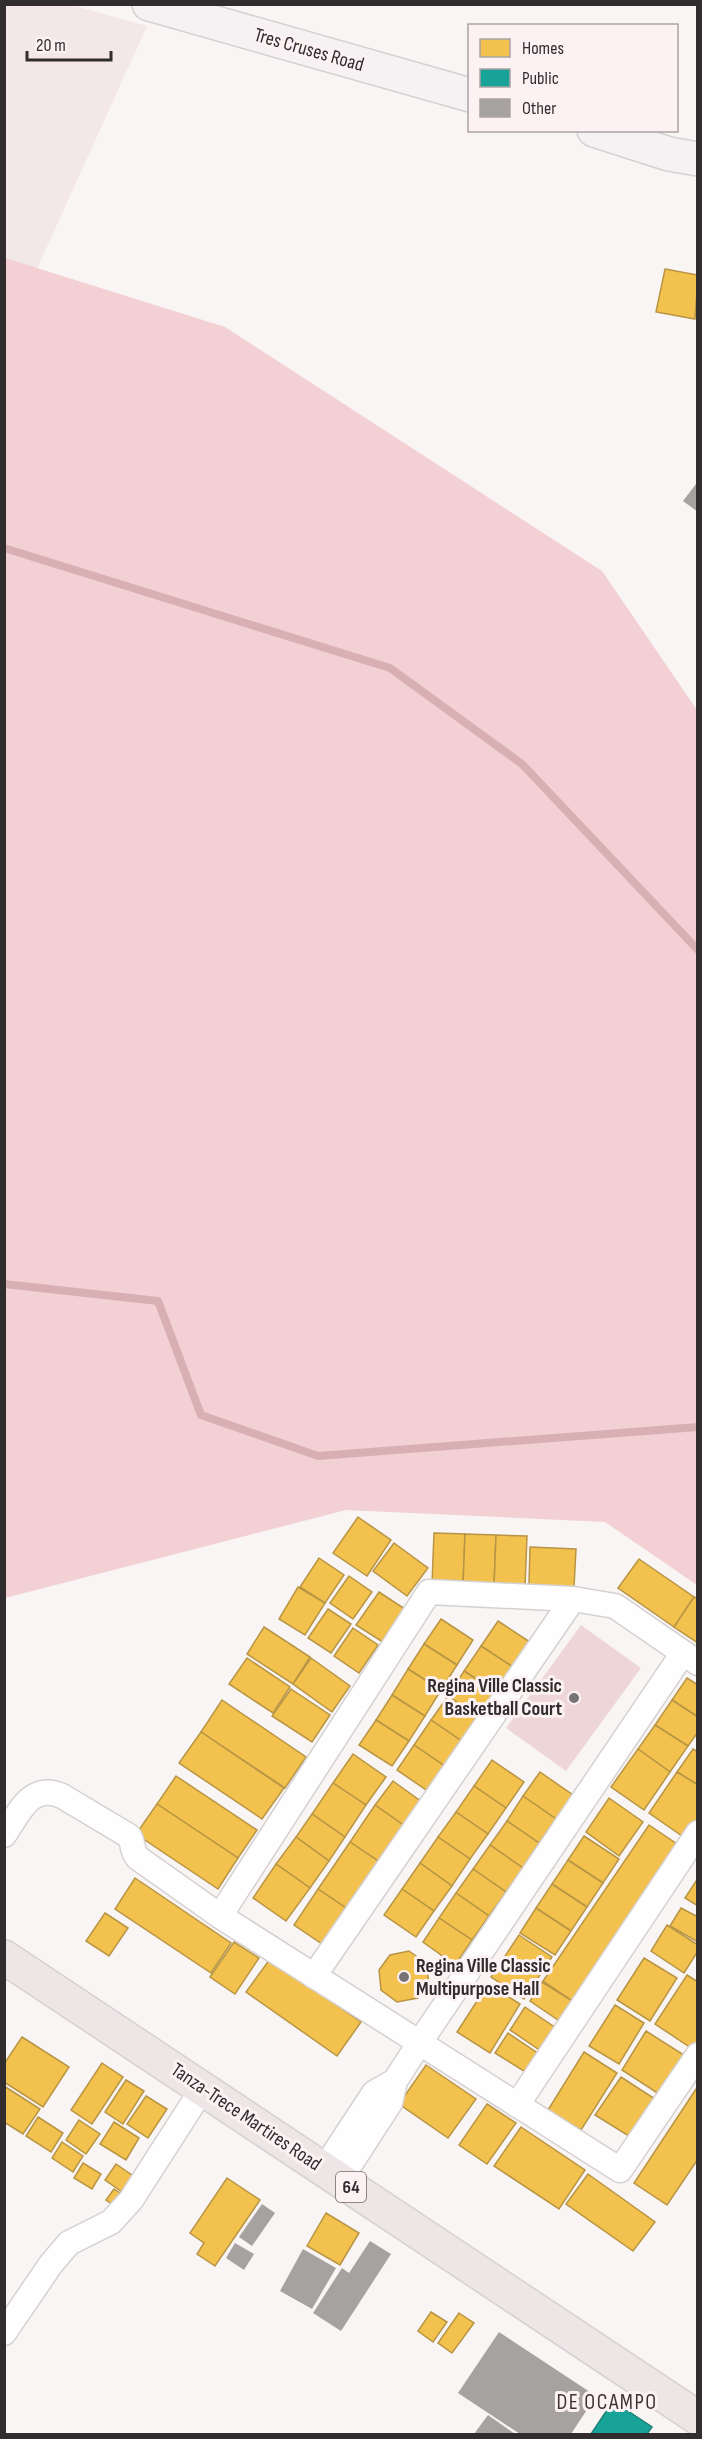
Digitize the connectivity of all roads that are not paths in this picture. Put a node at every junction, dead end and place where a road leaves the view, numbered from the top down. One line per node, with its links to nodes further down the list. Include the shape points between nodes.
1 (149, 4): 2 (main road, Tres Cruses Road)
2 (468, 94)
3 (600, 132): 4 (main road)
4 (698, 159)
5 (573, 1599): 6 (street, via 615,1606); 9 (street, via 429,1592); 11 (street)
6 (690, 1658): 12 (street)
7 (698, 1833): 15 (street)
8 (4, 1835): 9 (street, via 28,1801 52,1791 129,1836 138,1858)
9 (220, 1916): 11 (street)
10 (4, 1957): 14 (main road, Tanza-Trece Martires Road / 64)
11 (315, 1976): 12 (street)
12 (420, 2042): 15 (street); 16 (street, via 395,2081 390,2103)
13 (698, 2055): 15 (street, via 620,2170)
14 (202, 2088): 16 (main road, Tanza-Trece Martires Road / 64); 17 (street, via 131,2200 111,2222 69,2243)
15 (517, 2105)
16 (332, 2174): 18 (main road, Tanza-Trece Martires Road / 64)
17 (4, 2333)
18 (698, 2418)

